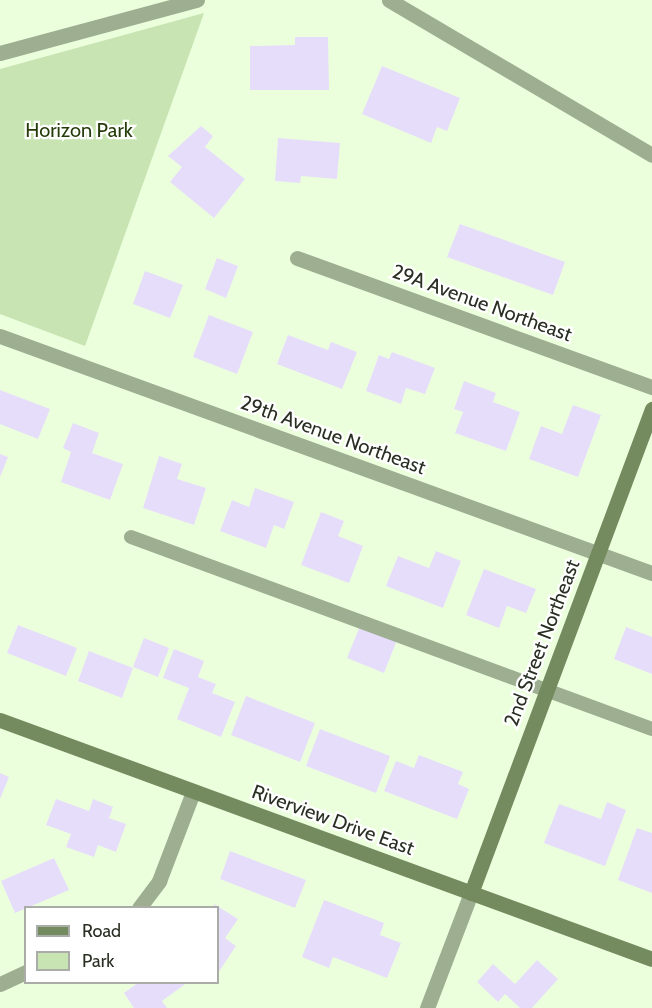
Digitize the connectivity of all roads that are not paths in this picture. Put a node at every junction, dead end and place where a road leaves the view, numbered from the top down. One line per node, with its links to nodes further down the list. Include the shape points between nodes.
1 (197, 0): 3 (street)
2 (389, 0): 4 (street)
3 (0, 53)
4 (652, 155)
5 (297, 258): 7 (street, 29A Avenue Northeast)
6 (0, 336): 10 (street, 29th Avenue Northeast)
7 (652, 387)
8 (652, 409): 10 (street, 2nd Street Northeast)
9 (131, 537): 12 (lane)
10 (598, 553): 11 (street, 29th Avenue Northeast); 12 (street, 2nd Street Northeast)
11 (652, 573)
12 (546, 691): 14 (lane); 16 (street, 2nd Street Northeast)
13 (0, 720): 15 (street, Riverview Drive East)
14 (652, 729)
15 (193, 792): 16 (street, Riverview Drive East); 17 (street, via 159,881)
16 (471, 893): 18 (street, Riverview Drive East); 21 (street)
17 (140, 906)
18 (652, 959)
19 (24, 973): 20 (street)
20 (0, 984)
21 (427, 1008)

